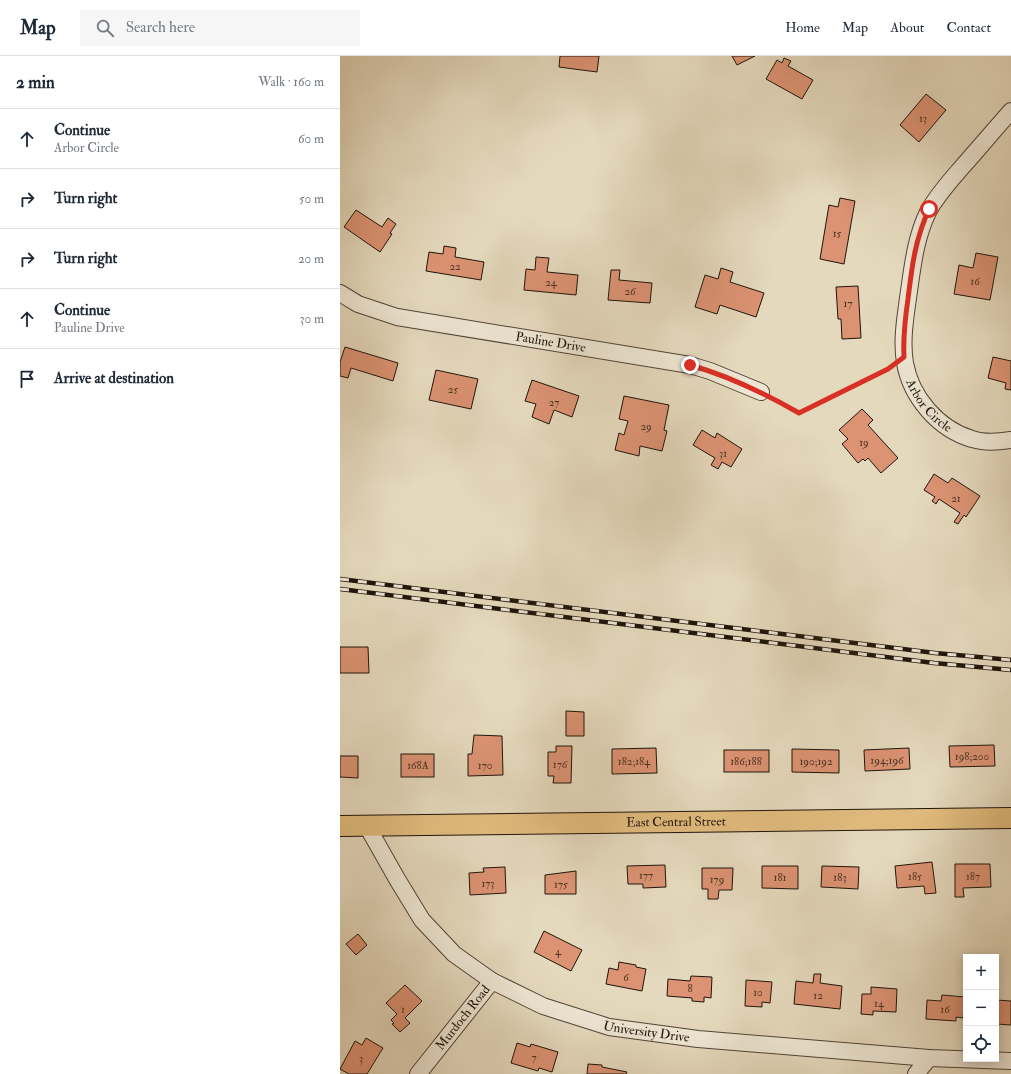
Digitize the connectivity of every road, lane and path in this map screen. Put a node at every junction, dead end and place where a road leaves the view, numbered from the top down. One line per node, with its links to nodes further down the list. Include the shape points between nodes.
1 (1011, 111): 3 (street, Arbor Circle, via 940,194 922,224 913,261 904,329)
2 (340, 293): 4 (street, Pauline Drive, via 358,304 397,317 690,365)
3 (904, 357): 4 (path, via 888,369 799,413); 5 (street, Arbor Circle, via 915,394 926,409 941,421 972,439 987,442)
4 (761, 392)
5 (1011, 440)
6 (1011, 818): 8 (main road, East Central Street)
7 (340, 826): 8 (main road, East Central Street)
8 (367, 826): 9 (street, University Drive, via 422,920 454,954)
9 (492, 981): 10 (street, University Drive, via 543,1006 609,1027 698,1039); 12 (street, Murdoch Road)
10 (929, 1058): 11 (street, University Drive); 13 (street)
11 (1011, 1061)
12 (418, 1074)
13 (916, 1074)

